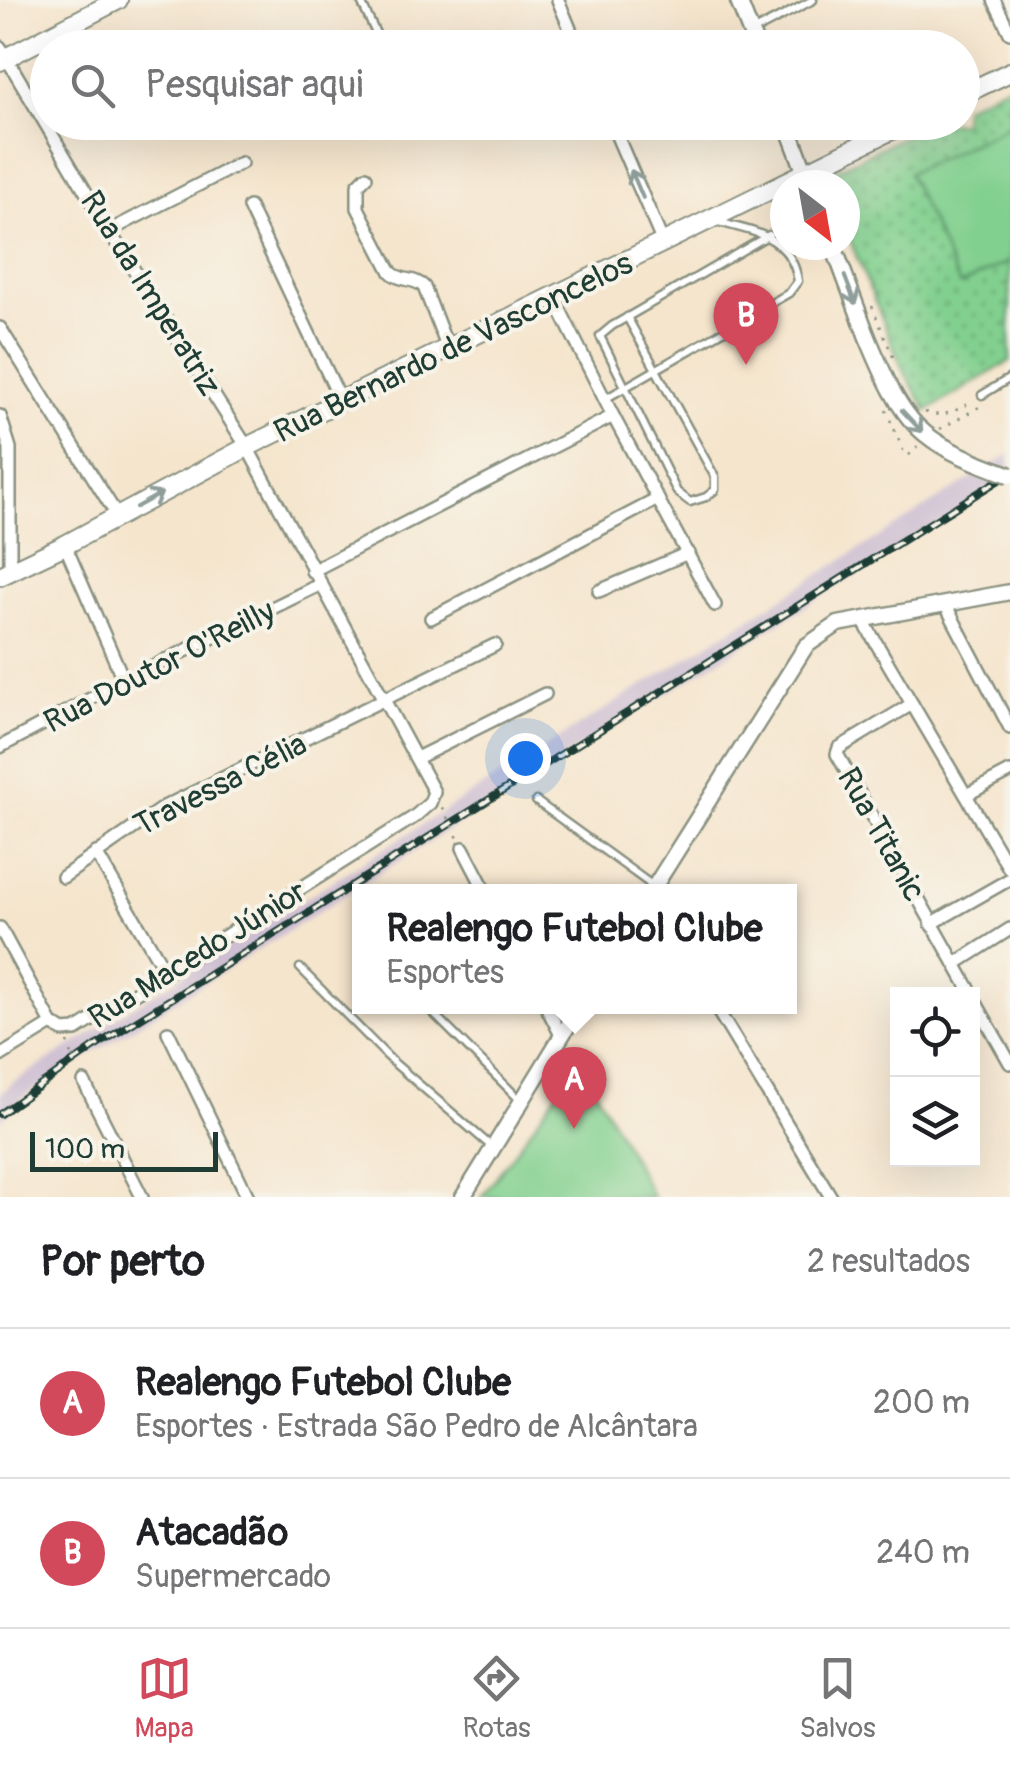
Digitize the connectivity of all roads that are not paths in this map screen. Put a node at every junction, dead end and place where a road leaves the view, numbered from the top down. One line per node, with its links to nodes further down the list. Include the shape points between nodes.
1 (118, 0): 7 (main road)
2 (360, 0): 8 (lane)
3 (558, 0): 9 (street)
4 (738, 0): 10 (main road)
5 (812, 0): 11 (lane)
6 (994, 0): 12 (street)
7 (55, 30)
8 (374, 30)
9 (570, 30)
10 (750, 30)
11 (768, 30)
12 (1010, 33)
13 (30, 42): 14 (main road)
14 (2, 55): 17 (street, Rua da Imperatriz)
15 (1010, 72): 16 (main road)
16 (980, 86)
17 (30, 101)
18 (54, 140): 29 (street, Rua da Imperatriz)
19 (619, 140): 31 (street, one-way to 19)
20 (793, 140): 23 (main road)
21 (876, 140): 24 (main road, Rua Bernardo de Vasconcelos)
22 (241, 163): 29 (street)
23 (805, 170)
24 (824, 170)
25 (366, 177): 36 (street, via 358,186 358,208 391,272 424,287)
26 (770, 196): 28 (main road, Rua Bernardo de Vasconcelos)
27 (249, 207): 42 (street)
28 (712, 221): 30 (lane); 31 (main road, Rua Bernardo de Vasconcelos)
29 (109, 231): 45 (street, Rua da Imperatriz)
30 (769, 235): 34 (lane); 37 (lane, via 798,274 789,293)
31 (664, 245): 33 (main road, Rua Bernardo de Vasconcelos)
32 (839, 260): 46 (main road, one-way to 46, bridge, via 890,391 911,422 958,456)
33 (553, 296): 36 (main road, Rua Bernardo de Vasconcelos); 41 (street)
34 (627, 317): 37 (lane); 39 (lane, via 600,336)
35 (0, 328): 48 (street)
36 (448, 349): 42 (main road, Rua Bernardo de Vasconcelos)
37 (655, 370): 39 (lane); 39 (lane, via 716,477 706,498 690,502 677,492)
38 (1010, 378): 40 (lane)
39 (626, 387): 41 (lane)
40 (982, 395)
41 (604, 399): 44 (street)
42 (342, 401): 45 (main road, Rua Bernardo de Vasconcelos)
43 (0, 416): 52 (street, via 10,448)
44 (613, 416): 47 (street); 51 (street)
45 (247, 447): 48 (main road, Rua Bernardo de Vasconcelos, one-way to 45); 51 (street, Rua da Imperatriz)
46 (1010, 475)
47 (658, 499): 50 (street); 58 (street)
48 (118, 517): 49 (main road, Rua Bernardo de Vasconcelos)
49 (65, 545): 52 (main road, Rua Bernardo de Vasconcelos); 61 (street)
50 (688, 553): 54 (street); 57 (street)
51 (312, 571): 53 (street, Rua da Imperatriz)
52 (5, 574)
53 (319, 585): 61 (street, Rua Doutor O'Reilly); 63 (street, Rua da Imperatriz)
54 (599, 591)
55 (1010, 592): 56 (street)
56 (945, 604): 59 (street); 65 (street)
57 (715, 605)
58 (431, 618)
59 (862, 619): 64 (street); 80 (street, via 838,624 806,646)
60 (495, 645): 63 (street)
61 (124, 681): 67 (street, Rua Doutor O'Reilly)
62 (545, 694): 68 (street)
63 (384, 700): 68 (street, Rua da Imperatriz); 74 (street, Travessa Célia, via 164,807)
64 (912, 704): 71 (street); 81 (street, Rua Titanic, via 837,750)
65 (1006, 712): 66 (street)
66 (1010, 728)
67 (0, 747)
68 (417, 758): 70 (street, Rua da Imperatriz)
69 (1010, 772): 71 (street)
70 (436, 795): 86 (street, Rua Macedo Júnior, via 414,817)
71 (966, 795): 75 (street)
72 (536, 801): 79 (lane)
73 (461, 844): 78 (street)
74 (96, 853): 76 (street, Travessa Célia); 86 (street)
75 (1010, 870)
76 (63, 877)
77 (1010, 879): 81 (street)
78 (482, 884)
79 (645, 884)
80 (655, 884)
81 (931, 924): 84 (street, Rua Titanic)
82 (0, 928): 93 (street)
83 (1010, 928): 84 (street)
84 (954, 964): 87 (street, Rua Titanic)
85 (300, 968): 100 (lane, via 393,1062)
86 (167, 974): 93 (street, Rua Macedo Júnior, via 76,1030)
87 (967, 987)
88 (980, 1009): 97 (street, Rua Titanic)
89 (434, 1014): 99 (lane)
90 (550, 1014): 95 (street)
91 (575, 1014): 95 (street)
92 (719, 1014): 104 (street)
93 (58, 1028): 96 (street, Rua Macedo Júnior)
94 (168, 1032): 102 (street)
95 (562, 1036): 99 (street)
96 (0, 1056)
97 (1010, 1063)
98 (84, 1082): 101 (street)
99 (522, 1101): 100 (street)
100 (493, 1148): 103 (street)
101 (142, 1197)
102 (248, 1197)
103 (464, 1197)
104 (832, 1197)

